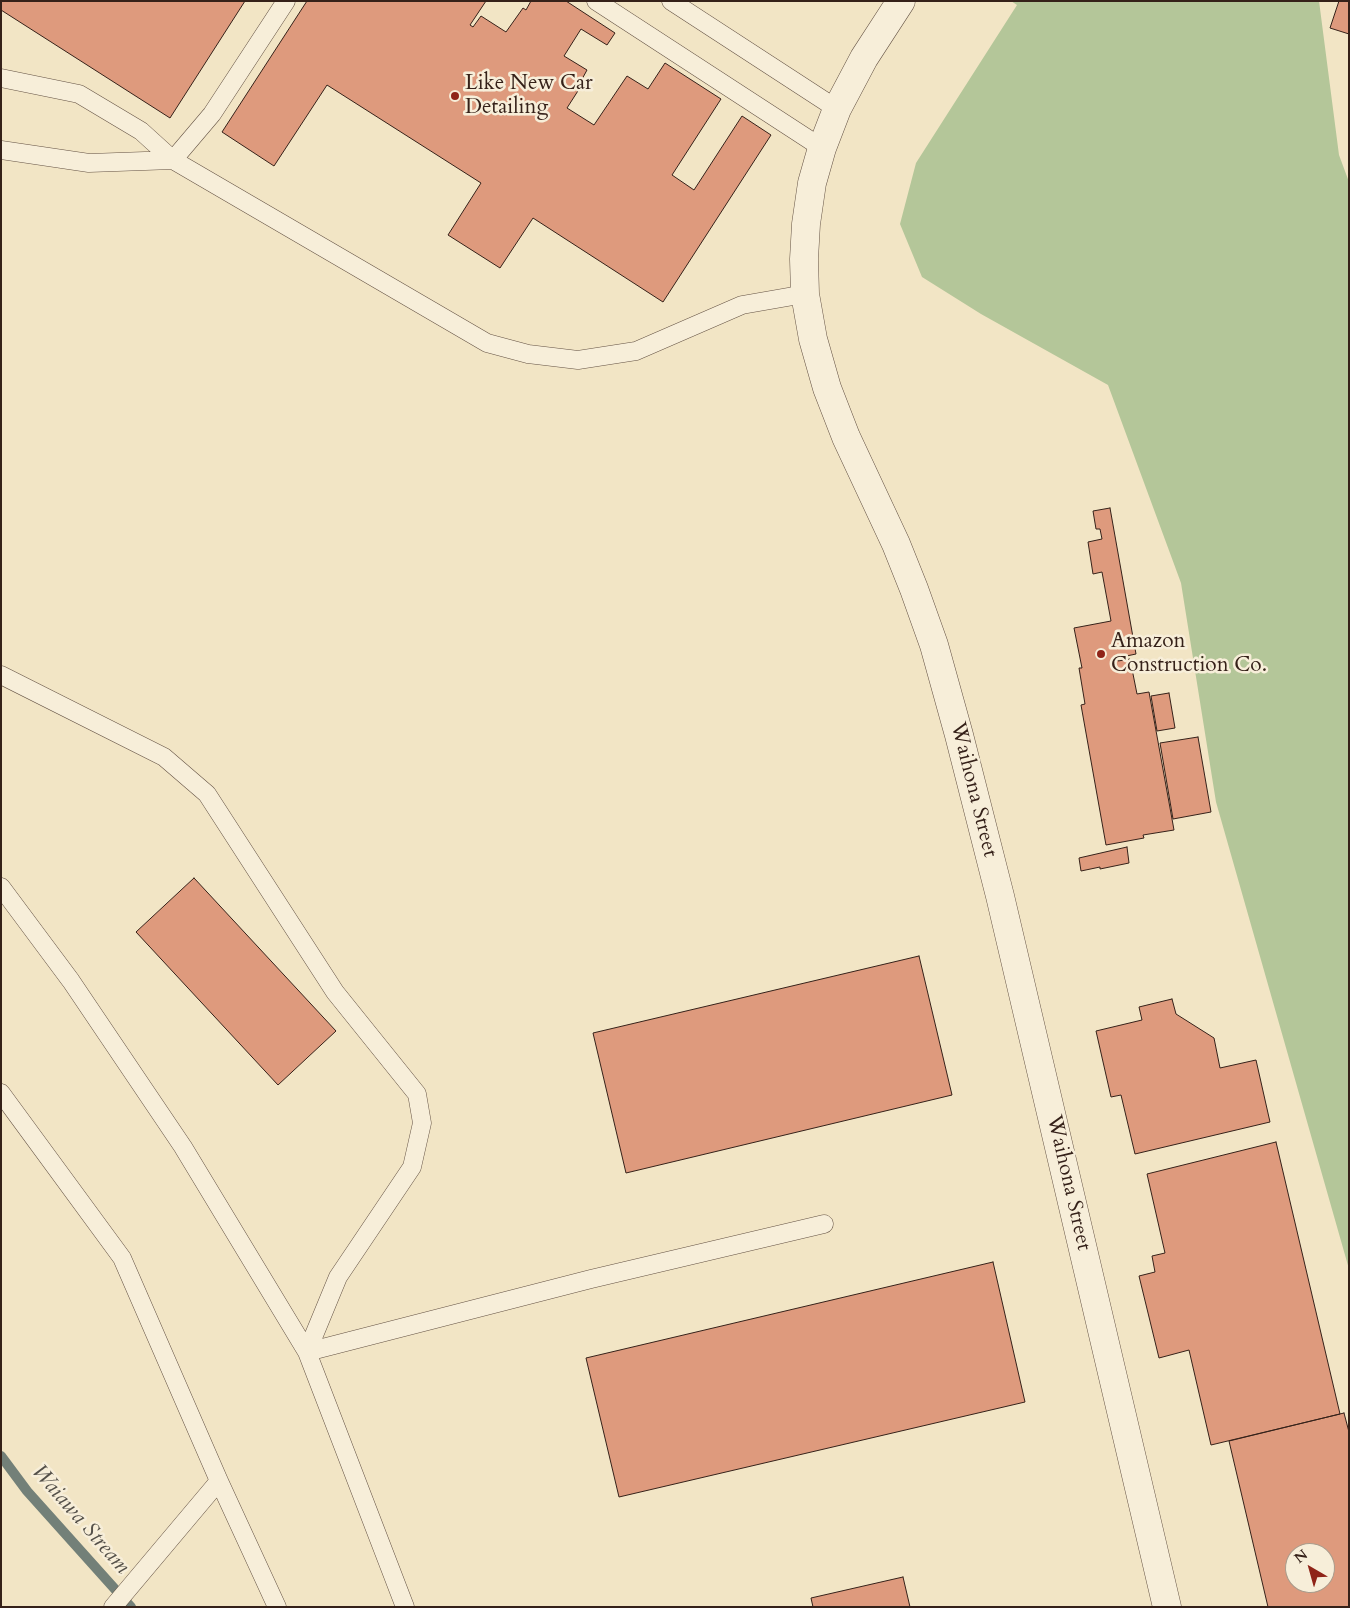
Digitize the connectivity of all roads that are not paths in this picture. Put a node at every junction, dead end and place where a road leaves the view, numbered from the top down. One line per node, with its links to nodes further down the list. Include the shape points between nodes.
1 (286, 1): 9 (lane, via 212,114)
2 (596, 1): 7 (lane)
3 (671, 1): 6 (lane)
4 (901, 1): 6 (street, Waihona Street, via 864,58)
5 (1, 78): 9 (lane, via 79,94 141,131)
6 (837, 109): 7 (street, Waihona Street)
7 (822, 148): 10 (street, Waihona Street, via 812,183 806,224)
8 (1, 150): 9 (lane, via 89,163)
9 (173, 160): 10 (lane, via 487,343 528,354 578,360 636,351 742,305)
10 (805, 294): 20 (street, Waihona Street, via 827,388 914,589 934,645 959,735 1000,896)
11 (1, 675): 15 (lane, via 164,757 207,794 335,992 417,1094 422,1123 412,1167 338,1277)
12 (1, 887): 15 (lane, via 71,981 183,1147)
13 (1, 1093): 16 (lane, via 122,1258)
14 (824, 1224): 15 (lane, via 591,1279)
15 (307, 1352): 19 (lane)
16 (219, 1481): 17 (lane); 18 (lane)
17 (113, 1607)
18 (277, 1607)
19 (405, 1607)
20 (1167, 1607)

